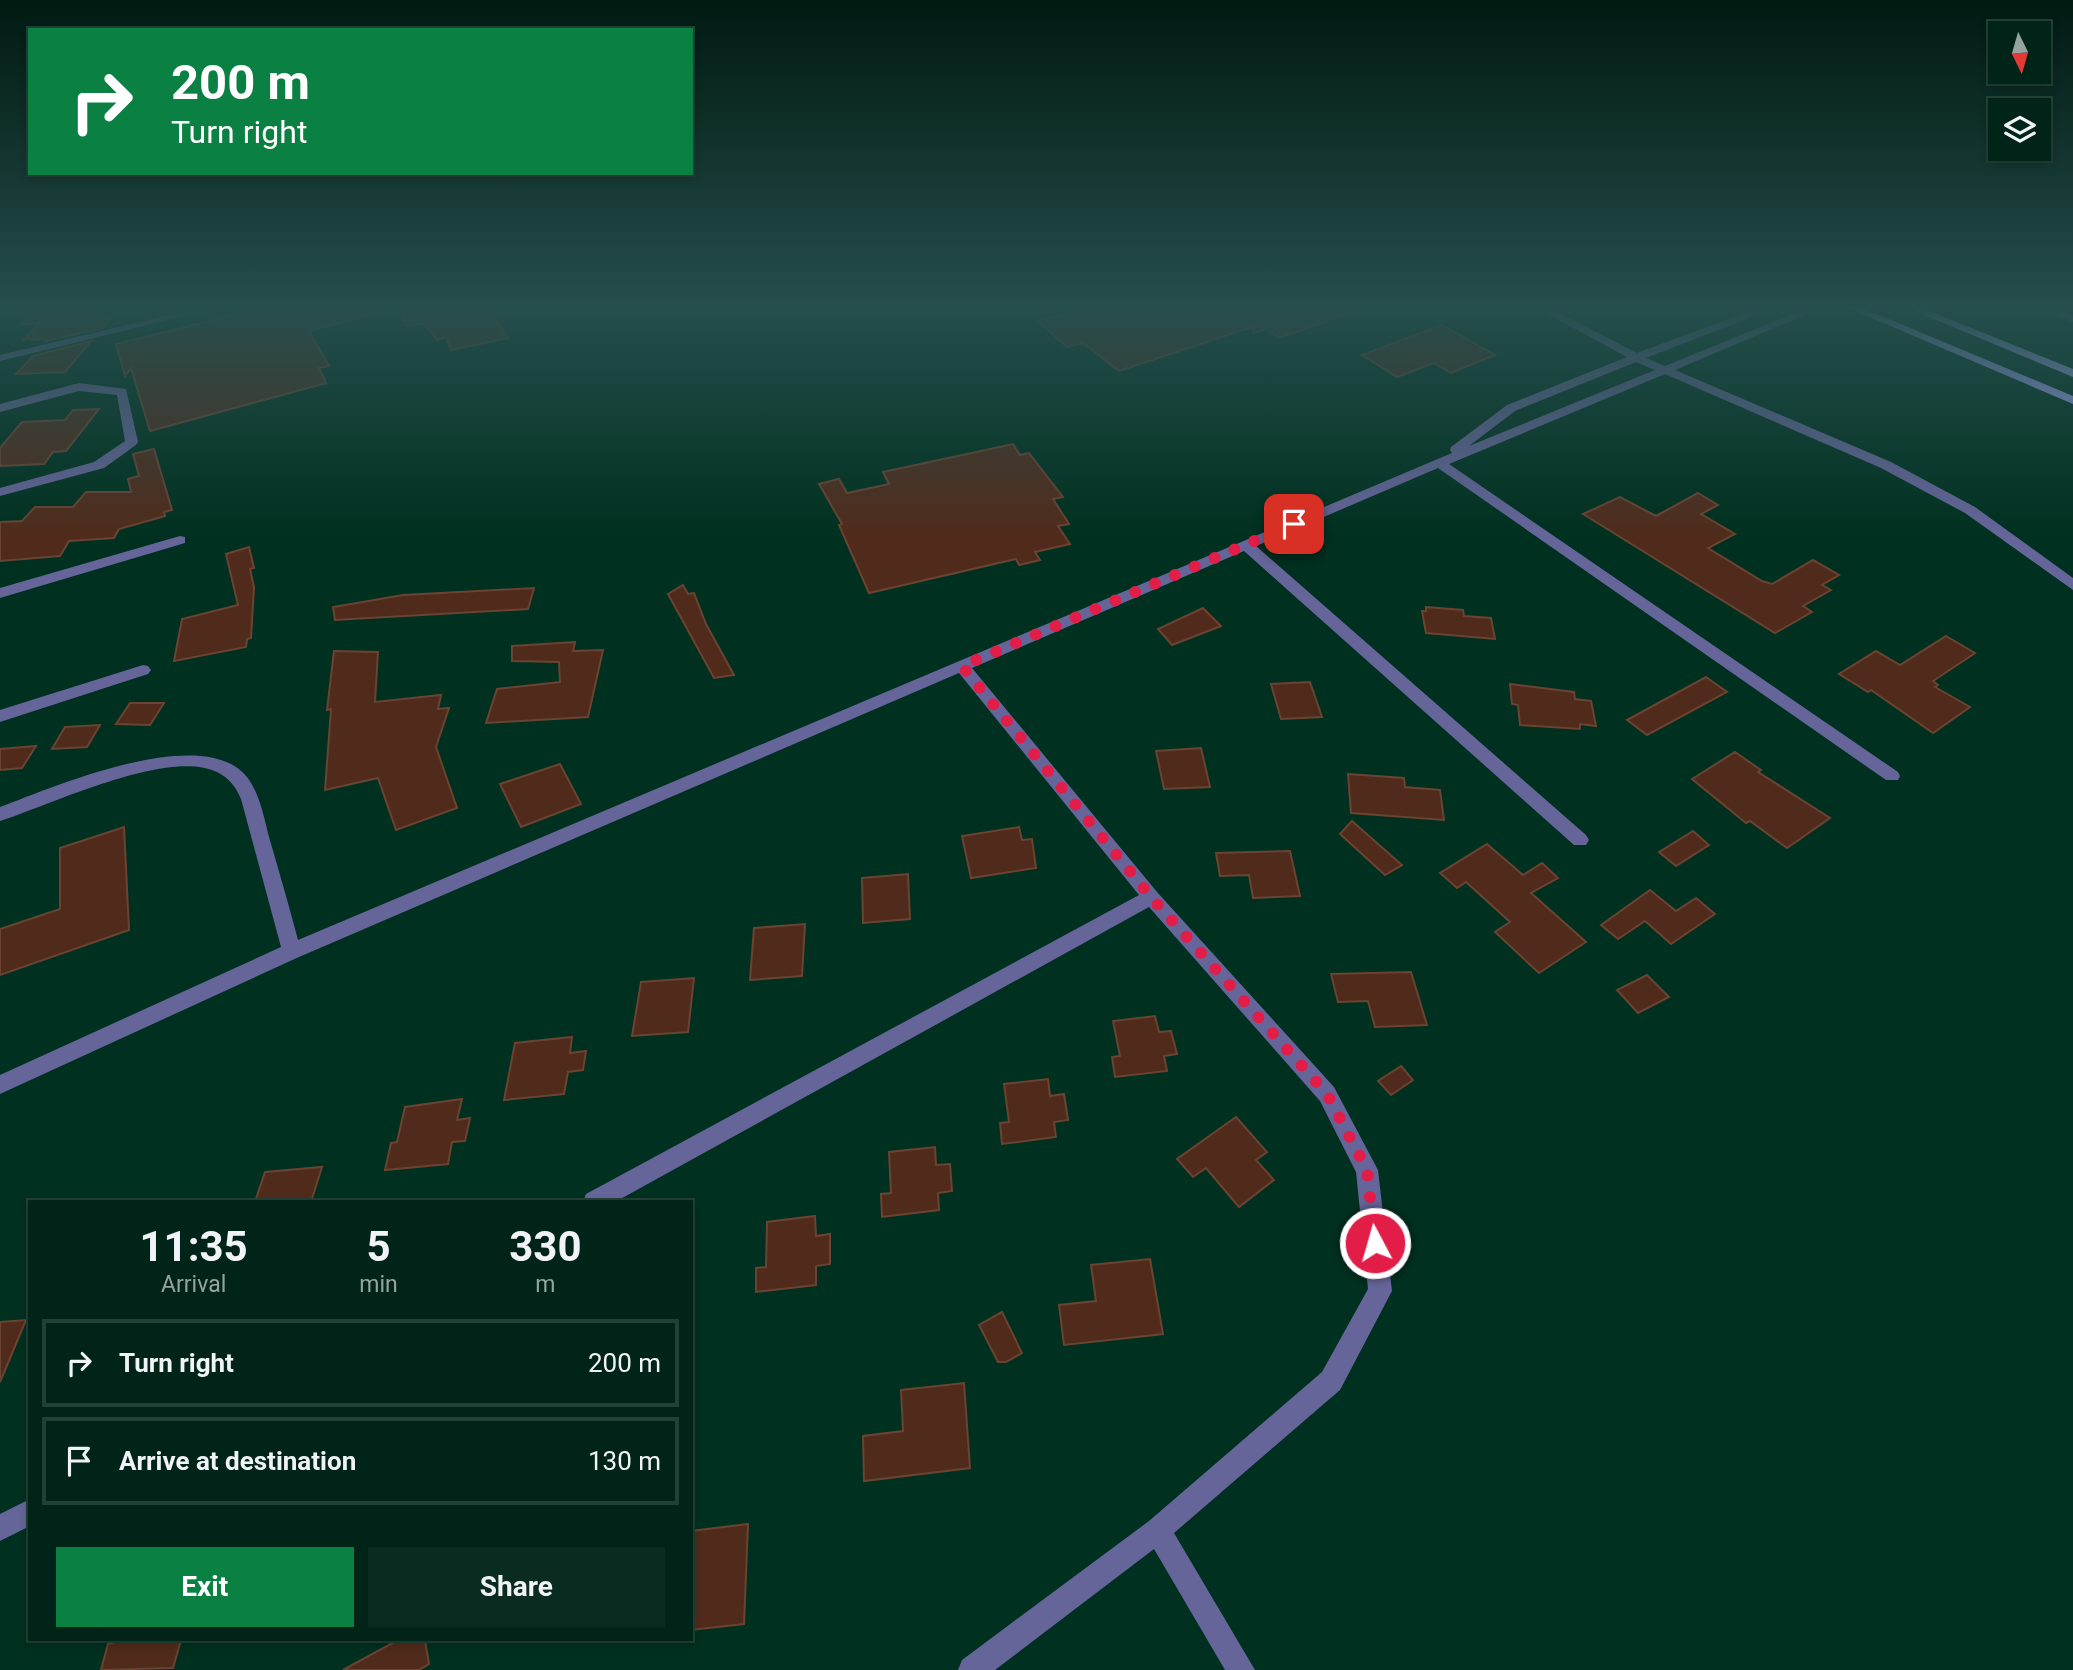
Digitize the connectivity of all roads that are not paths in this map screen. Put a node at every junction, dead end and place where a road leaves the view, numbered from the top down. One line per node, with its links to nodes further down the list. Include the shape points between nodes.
1 (1558, 382): 7 (street, via 1511,408)
2 (1636, 382): 7 (street)
3 (1693, 382): 11 (street, via 1886,465 1970,510)
4 (2030, 382): 5 (main road)
5 (2073, 400)
6 (0, 408): 8 (street, via 79,387 122,392 132,442 99,466)
7 (1439, 463): 10 (street); 16 (street)
8 (0, 492)
9 (180, 540): 12 (street)
10 (1246, 545): 13 (street); 18 (street)
11 (2073, 585)
12 (0, 593)
13 (962, 666): 19 (street); 20 (street)
14 (143, 670): 15 (street)
15 (0, 716)
16 (1892, 776)
17 (0, 814): 20 (street, via 132,767 185,761 219,767 239,778 250,799)
18 (1580, 840)
19 (1151, 897): 22 (street); 25 (street, via 1327,1094 1367,1170 1380,1291 1331,1381)
20 (292, 951): 21 (street)
21 (0, 1085)
22 (598, 1200)
23 (28, 1513): 24 (street)
24 (0, 1528)
25 (1158, 1530): 26 (street); 27 (street)
26 (972, 1670)
27 (1241, 1670)

